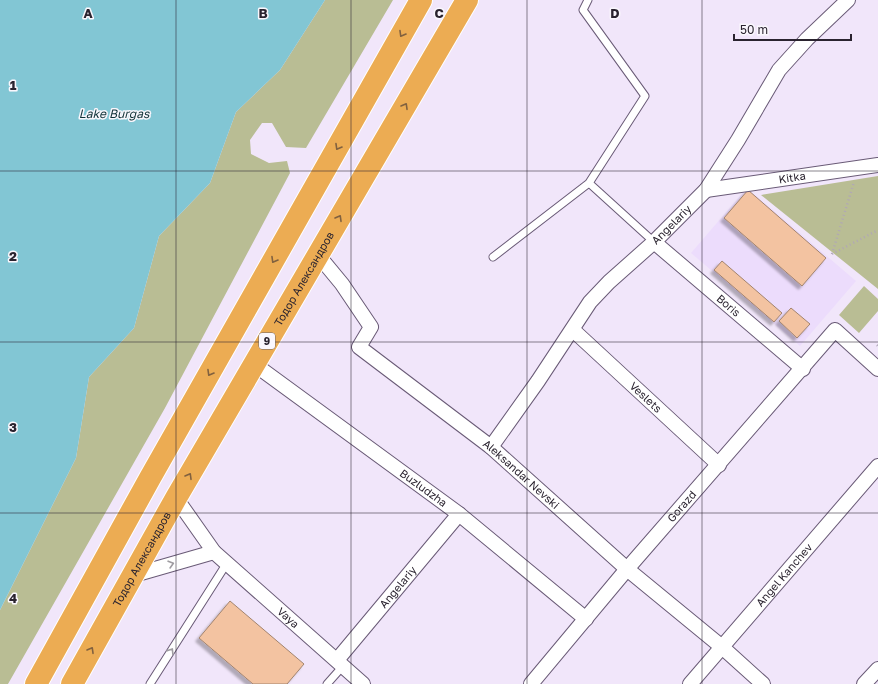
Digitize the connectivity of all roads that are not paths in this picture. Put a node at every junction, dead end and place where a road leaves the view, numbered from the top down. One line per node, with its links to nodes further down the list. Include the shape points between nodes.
1 (421, 0): 28 (highway, one-way to 28)
2 (467, 0): 9 (highway, Тодор Александров / 9, one-way to 2)
3 (588, 0): 6 (lane, via 583,10 646,96)
4 (848, 0): 7 (street, Angelariy, via 779,70)
5 (878, 165): 7 (street, Kitka)
6 (589, 183): 8 (lane); 10 (lane)
7 (706, 190): 8 (street, Angelariy)
8 (654, 242): 11 (street, Angelariy, via 590,302); 13 (street, Boris)
9 (318, 255): 12 (highway, Тодор Александров / 9); 15 (street, Aleksandar Nevski, via 342,284 371,327 359,347)
10 (493, 257)
11 (573, 330): 15 (street, Angelariy); 16 (street, Veslets)
12 (254, 364): 18 (highway, Тодор Александров / 9, one-way to 12); 19 (street, Buzludzha)
13 (803, 369): 14 (street, Gorazd, via 835,330); 16 (street, Gorazd)
14 (878, 369)
15 (491, 447): 22 (street, Aleksandar Nevski)
16 (719, 465): 22 (street, Gorazd)
17 (878, 466): 25 (street, Angel Kanchev)
18 (176, 498): 20 (street, Vaya); 23 (highway, Тодор Александров / 9)
19 (459, 514): 24 (street, Buzludzha); 26 (street, Angelariy)
20 (214, 552): 21 (street, Vaya); 23 (street, one-way to 20)
21 (227, 563): 26 (street, Vaya); 30 (lane, one-way to 21)
22 (627, 569): 24 (street, Gorazd); 25 (street, Aleksandar Nevski)
23 (134, 575): 29 (highway, Тодор Александров / 9, one-way to 23)
24 (586, 619): 33 (street, Gorazd)
25 (722, 647): 34 (street, Angel Kanchev); 35 (street, Aleksandar Nevski)
26 (340, 663): 31 (lane); 32 (street, Vaya)
27 (878, 669): 36 (street)
28 (36, 684)
29 (72, 684)
30 (150, 684)
31 (327, 684)
32 (363, 684)
33 (531, 684)
34 (690, 684)
35 (763, 684)
36 (864, 684)

